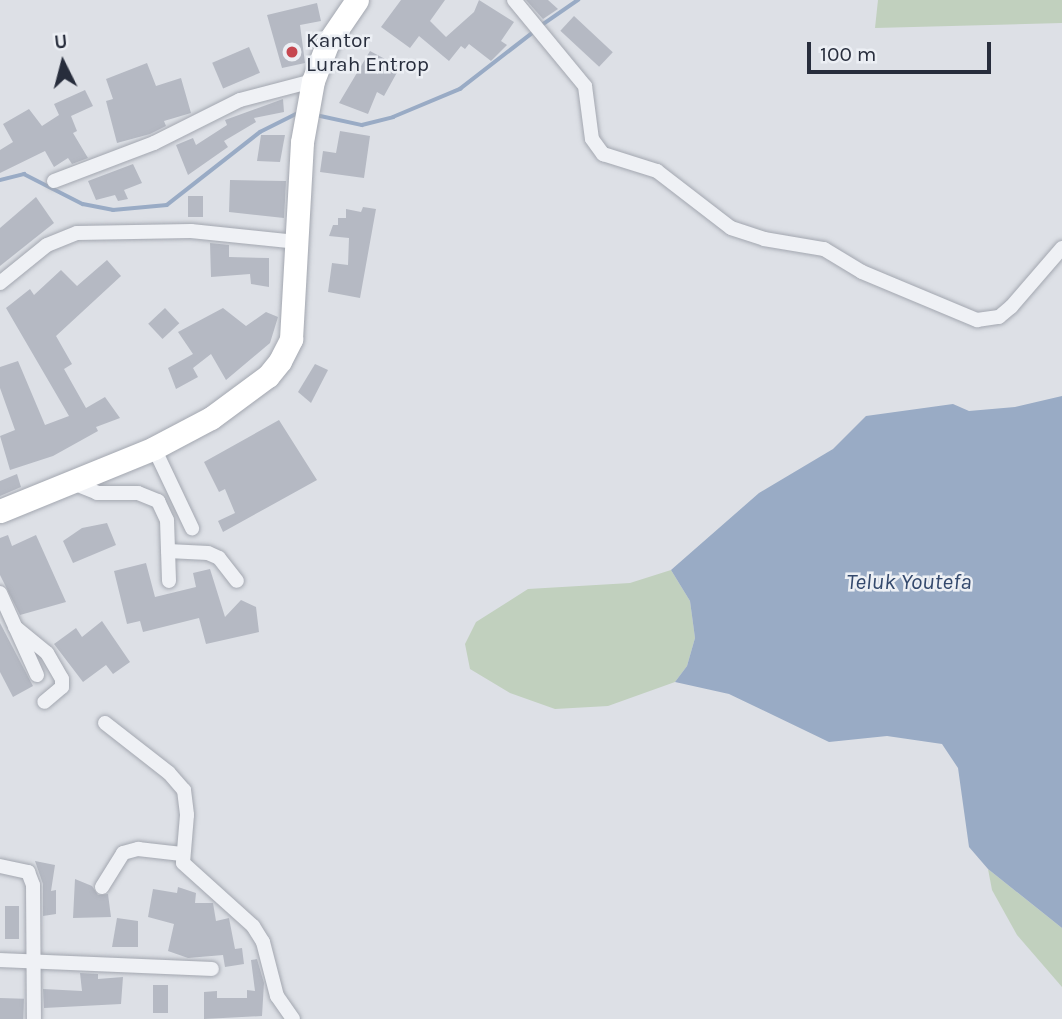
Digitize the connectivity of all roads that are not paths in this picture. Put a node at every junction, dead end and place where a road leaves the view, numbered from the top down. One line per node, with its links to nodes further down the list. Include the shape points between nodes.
1 (357, 0): 3 (highway, via 327,44)
2 (514, 0): 6 (street, via 585,86 592,139 603,154 657,171 710,216 739,232 818,246 916,297 977,320 999,317 1011,307)
3 (313, 81): 4 (street, via 240,100 142,148); 5 (highway, via 302,142)
4 (54, 181)
5 (298, 242): 7 (street, via 191,231 77,233 47,244); 8 (highway, via 291,339 281,360 246,394)
6 (1062, 247)
7 (0, 282)
8 (154, 448): 9 (highway); 11 (street)
9 (68, 481): 10 (highway); 12 (street, via 97,493 138,493 158,501 165,509)
10 (0, 511)
11 (192, 528)
12 (168, 551): 13 (street); 14 (street, via 208,553 219,558)
13 (169, 581)
14 (237, 581)
15 (0, 593): 16 (street)
16 (15, 627): 17 (street); 18 (street, via 47,653 62,679 62,687)
17 (37, 675)
18 (44, 702)
19 (105, 723): 20 (street, via 184,790 187,815)
20 (182, 854): 22 (street, via 138,849 123,853); 27 (street, via 190,871 253,926 263,942 276,996)
21 (0, 866): 24 (street, via 28,872 32,878)
22 (102, 887)
23 (0, 960): 24 (street)
24 (33, 962): 25 (street); 26 (street)
25 (212, 969)
26 (34, 1019)
27 (293, 1019)

